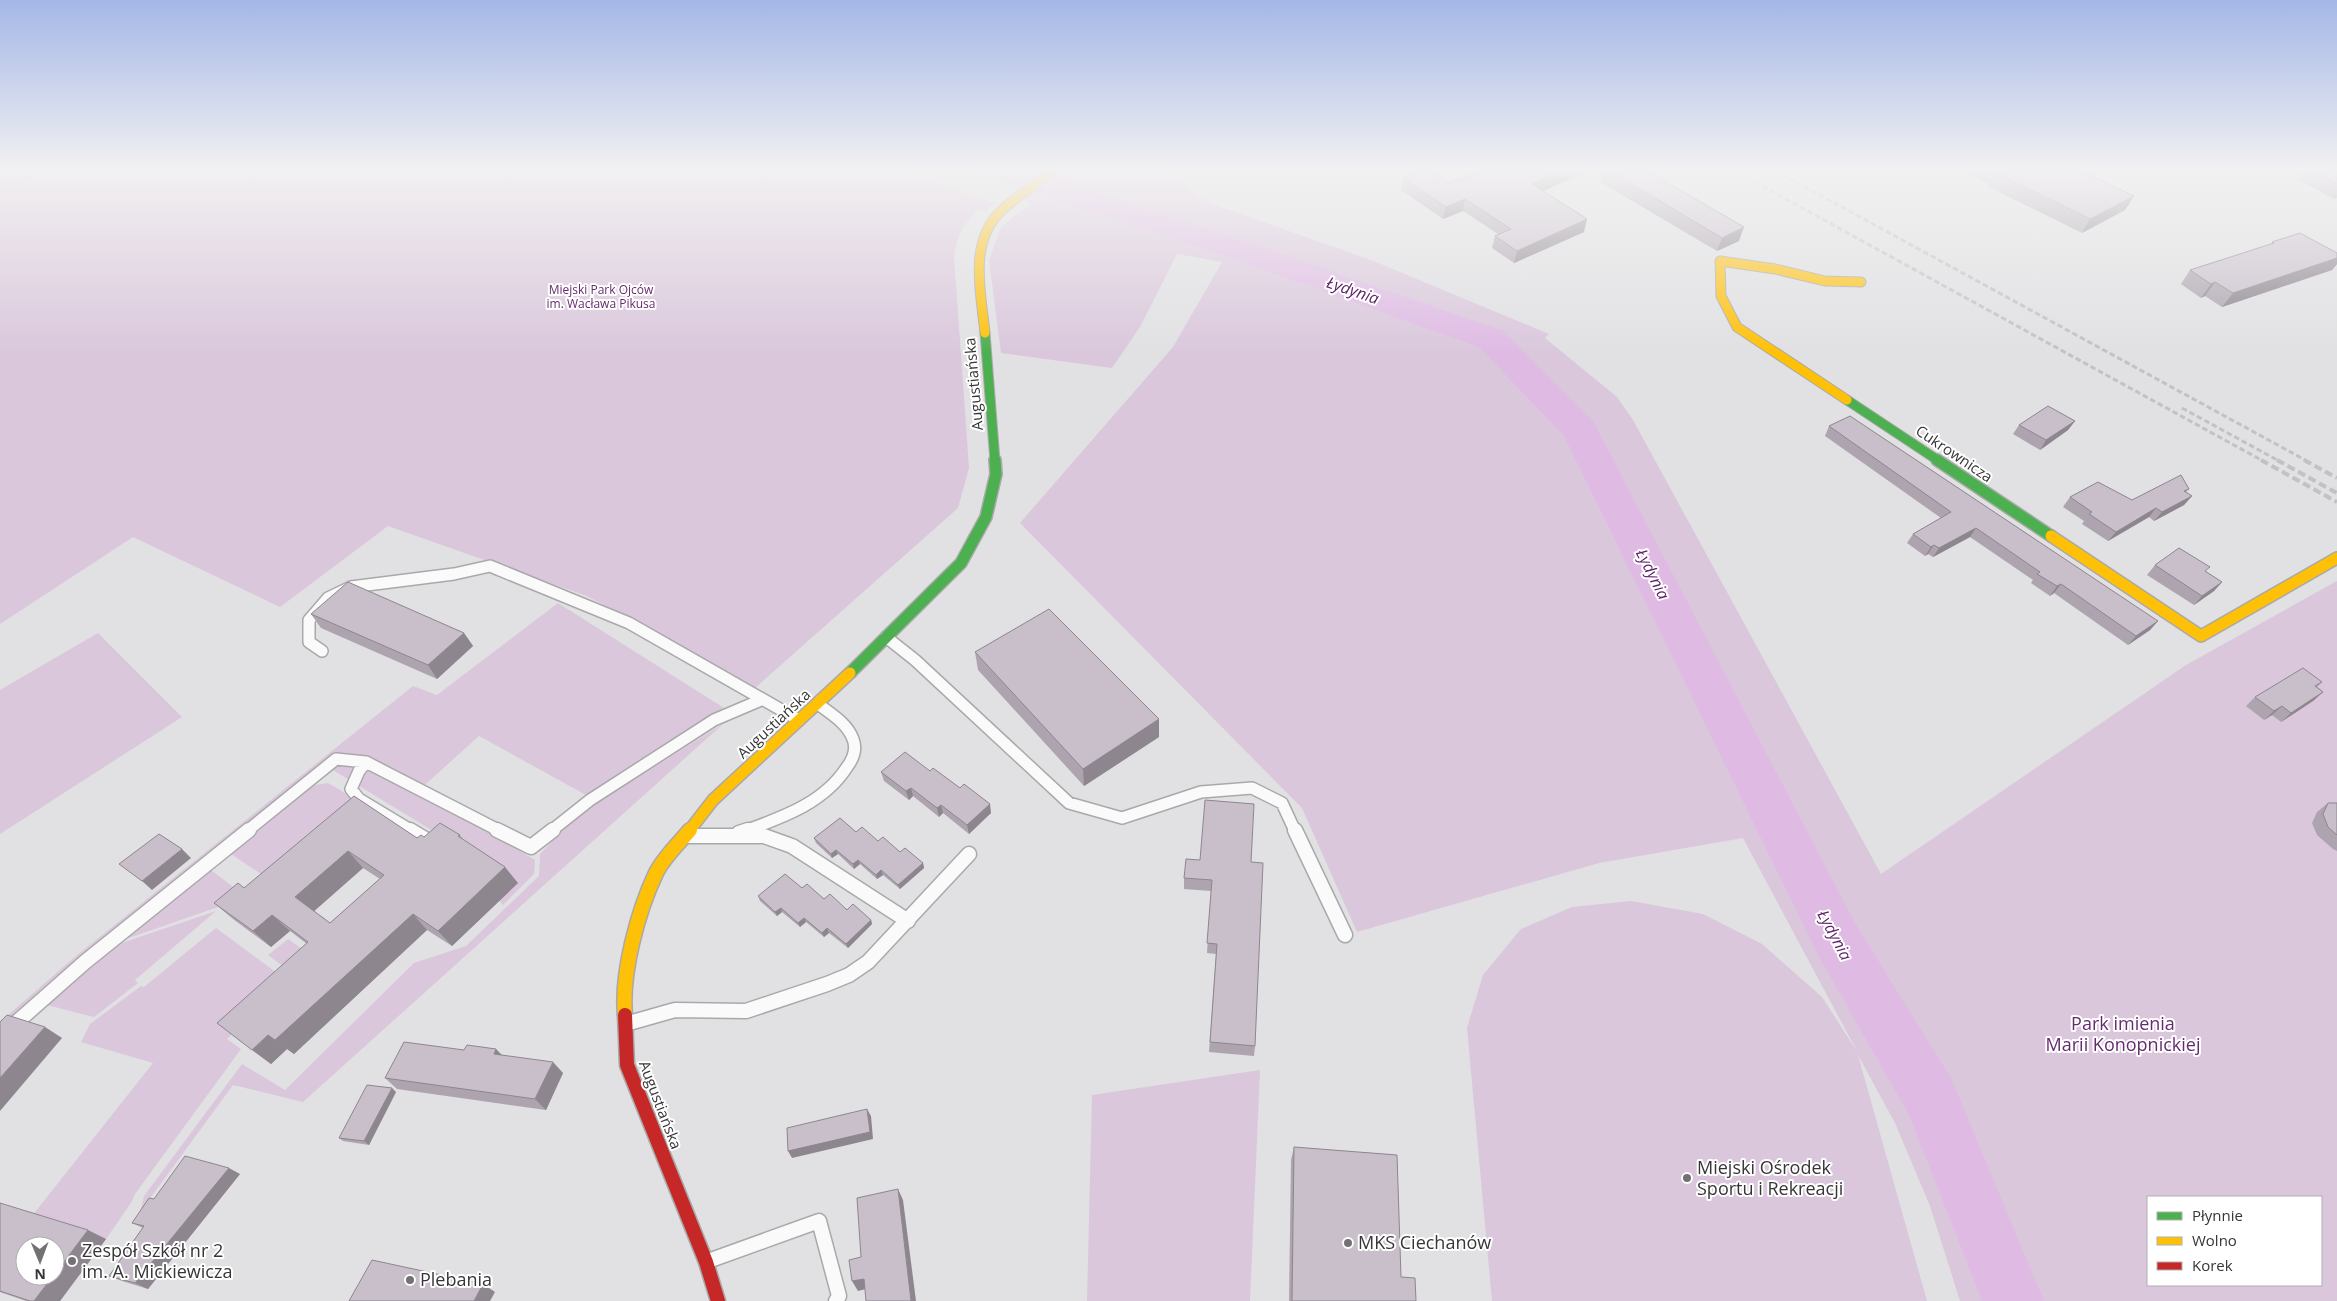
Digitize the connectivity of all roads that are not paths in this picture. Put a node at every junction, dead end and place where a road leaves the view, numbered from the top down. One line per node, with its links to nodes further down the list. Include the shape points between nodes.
1 (984, 231): 4 (street, Augustiańska, via 978,261 996,474 986,517 960,563)
2 (1861, 282): 3 (street, Cukrownicza, via 1825,281 1720,261 1717,276 1726,311 1738,327 2201,636)
3 (2337, 558)
4 (886, 636): 7 (street, Augustiańska); 15 (lane, via 1069,803 1122,818 1201,792 1252,788 1282,803)
5 (322, 651): 6 (lane, via 309,642 309,620 328,598 351,587 454,574 490,566 629,623)
6 (762, 700): 8 (lane); 9 (lane, via 714,720 590,800 531,848)
7 (818, 704): 8 (street, Augustiańska); 11 (lane, via 848,729 854,740 856,752 845,773 812,800 779,818)
8 (799, 720): 10 (street, Augustiańska, via 713,800)
9 (366, 762): 12 (lane, via 351,789 359,798); 17 (lane, via 336,759 85,962)
10 (682, 836): 11 (lane); 16 (street, Augustiańska, via 657,871 634,932 624,1003)
11 (731, 836): 14 (lane, via 764,836 792,846)
12 (425, 839)
13 (969, 854): 14 (lane)
14 (908, 921): 16 (lane, via 868,962 827,984 746,1011 674,1009)
15 (1345, 935)
16 (625, 1025): 18 (street, Augustiańska, via 627,1065)
17 (0, 1036)
18 (706, 1262): 19 (street, Augustiańska); 20 (lane, via 819,1221 839,1296)
19 (718, 1301)
20 (836, 1301)

